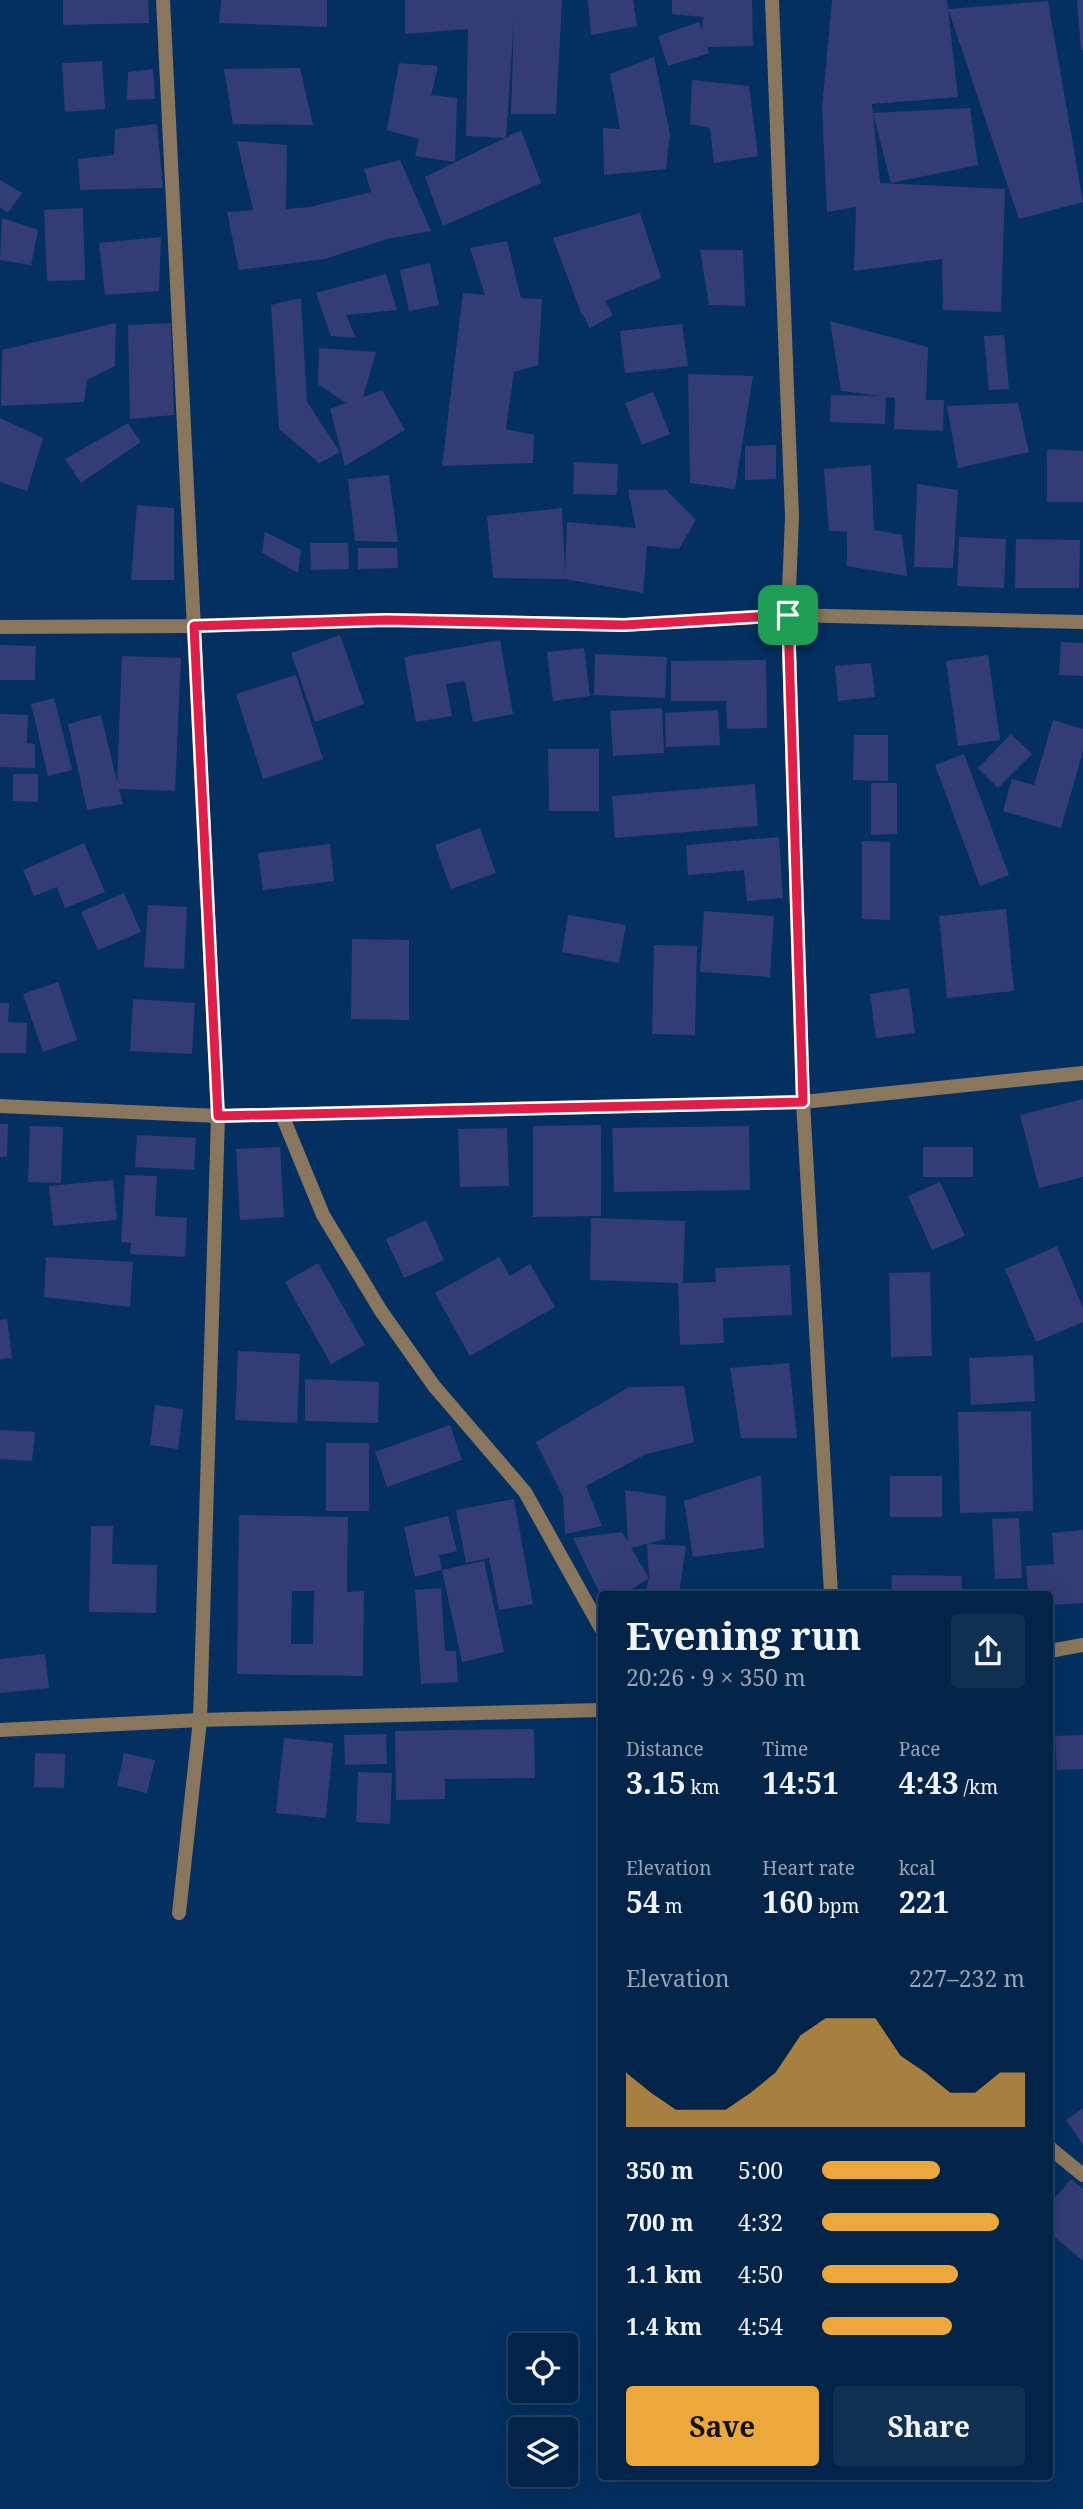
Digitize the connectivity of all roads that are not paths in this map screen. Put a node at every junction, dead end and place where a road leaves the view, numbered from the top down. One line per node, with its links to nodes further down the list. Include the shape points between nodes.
1 (163, 0): 6 (street)
2 (772, 0): 3 (street, via 793,517)
3 (788, 615): 4 (street); 6 (street, via 624,625 386,620); 8 (street)
4 (1083, 622)
5 (0, 626): 6 (street)
6 (194, 626): 11 (street)
7 (1083, 1073): 8 (street)
8 (803, 1102): 10 (street); 12 (street)
9 (0, 1106): 11 (street)
10 (282, 1115): 11 (street); 13 (street, via 323,1215 381,1311 434,1386 525,1492)
11 (218, 1116): 17 (street)
12 (831, 1591)
13 (598, 1623)
14 (1083, 1645): 15 (street)
15 (1053, 1650)
16 (598, 1710): 17 (street)
17 (200, 1720): 18 (street); 19 (street)
18 (0, 1730)
19 (179, 1913)
20 (1053, 2150): 21 (street)
21 (1083, 2175)

